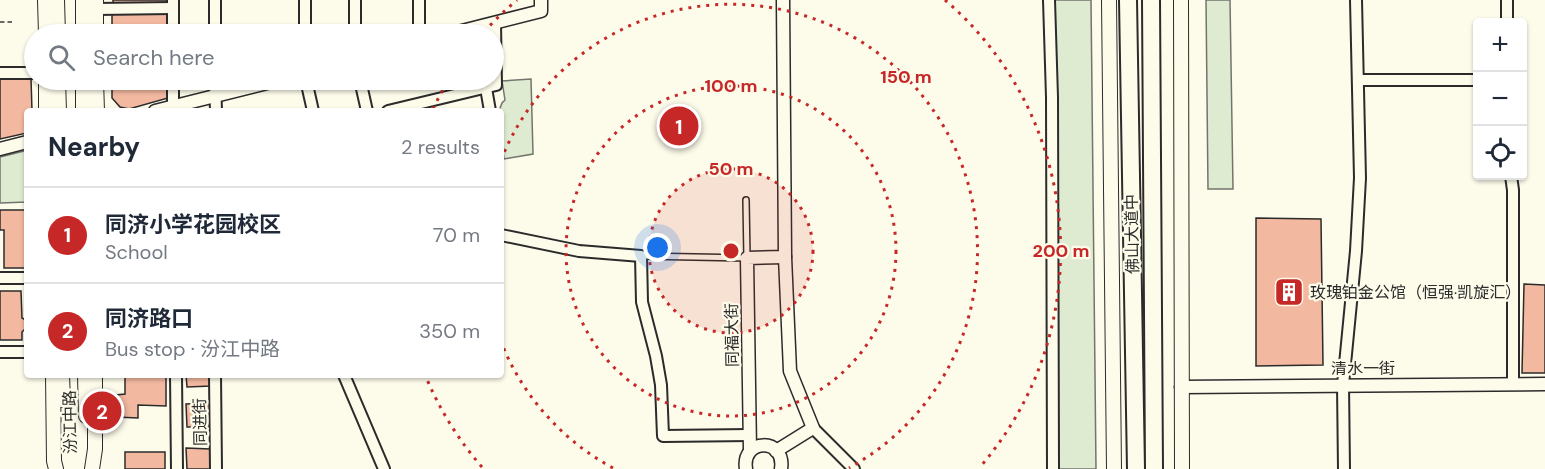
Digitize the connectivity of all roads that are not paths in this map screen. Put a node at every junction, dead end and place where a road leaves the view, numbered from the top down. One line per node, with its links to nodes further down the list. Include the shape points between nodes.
1 (45, 0): 21 (main road)
2 (57, 0): 22 (main road)
3 (83, 0): 23 (main road)
4 (215, 0): 26 (street)
5 (305, 0): 27 (street)
6 (356, 0): 28 (street)
7 (419, 0): 29 (street)
8 (541, 0): 20 (street, via 541,11)
9 (783, 0): 64 (street)
10 (1049, 0): 95 (street)
11 (1108, 0): 96 (main road)
12 (1128, 0): 97 (highway, 佛山大道中)
13 (1151, 0): 98 (highway, 佛山大道中)
14 (1181, 0): 80 (main road)
15 (1356, 0): 33 (street)
16 (1507, 0): 19 (street)
17 (96, 4): 18 (street); 24 (main road)
18 (173, 4): 25 (street)
19 (1507, 18)
20 (495, 23): 30 (street)
21 (45, 24)
22 (58, 24)
23 (83, 24)
24 (96, 24)
25 (173, 24)
26 (215, 24)
27 (305, 24)
28 (355, 24)
29 (419, 24)
30 (491, 24)
31 (0, 73): 32 (street)
32 (24, 73)
33 (1359, 80): 34 (street); 77 (street, via 1360,178)
34 (1473, 80)
35 (46, 90): 47 (main road)
36 (58, 90): 48 (main road)
37 (83, 90): 49 (main road)
38 (96, 90): 50 (main road)
39 (173, 90): 51 (street)
40 (215, 90): 46 (street)
41 (239, 90): 46 (street)
42 (309, 90): 54 (street)
43 (362, 90): 55 (street)
44 (475, 90): 56 (street)
45 (491, 90): 57 (street)
46 (215, 96): 52 (street); 53 (street)
47 (46, 108)
48 (59, 108)
49 (84, 108)
50 (97, 108)
51 (173, 108)
52 (176, 108)
53 (216, 108)
54 (313, 108)
55 (366, 108)
56 (400, 108)
57 (490, 108)
58 (24, 143): 59 (street)
59 (0, 149)
60 (1512, 180): 78 (street)
61 (746, 200): 65 (lane)
62 (504, 236): 63 (street, via 579,251)
63 (640, 256): 65 (lane); 82 (street, via 642,302 661,385 663,436)
64 (785, 257): 65 (street); 81 (street, via 790,371)
65 (747, 258): 82 (street, 同福大街)
66 (0, 278): 67 (street)
67 (24, 278)
68 (0, 352): 69 (street)
69 (24, 352)
70 (53, 378): 85 (main road)
71 (62, 378): 86 (main road, 汾江中路)
72 (85, 378): 87 (main road, 汾江中路)
73 (95, 378): 88 (main road)
74 (176, 378): 89 (street)
75 (215, 378): 90 (street, 同进街)
76 (345, 378): 91 (street)
77 (1343, 384): 78 (street, 清水一街); 80 (street, 清水一街); 100 (street)
78 (1514, 384): 79 (street, 清水一街)
79 (1545, 384)
80 (1181, 387): 99 (main road)
81 (813, 428): 84 (street); 94 (street)
82 (750, 435): 83 (street, 同福大街)
83 (750, 450): 84 (street, via 766,445); 92 (street, 同福大街)
84 (776, 451): 93 (street)
85 (56, 469)
86 (63, 469)
87 (87, 469)
88 (92, 469)
89 (177, 469)
90 (216, 469)
91 (384, 469)
92 (746, 469)
93 (781, 469)
94 (854, 469)
95 (1053, 469)
96 (1114, 469)
97 (1136, 469)
98 (1154, 469)
99 (1182, 469)
100 (1344, 469)

